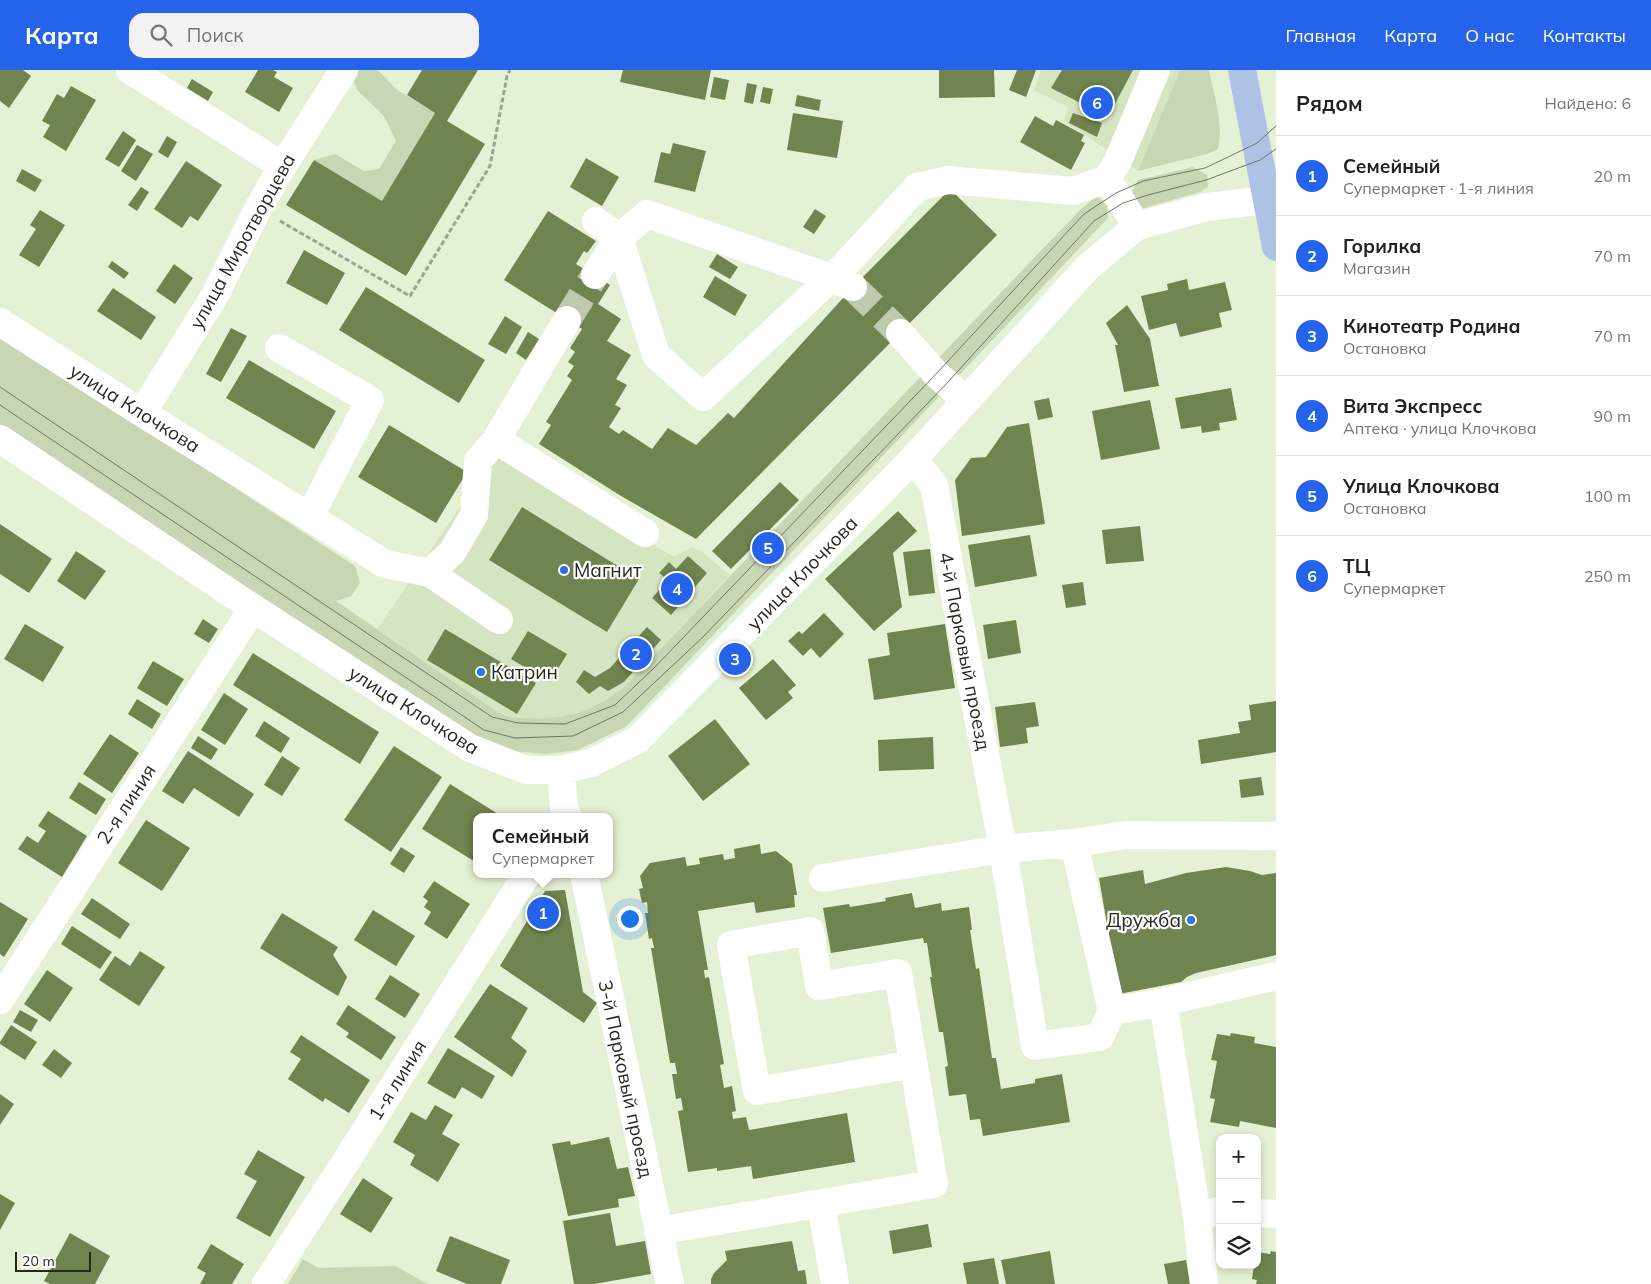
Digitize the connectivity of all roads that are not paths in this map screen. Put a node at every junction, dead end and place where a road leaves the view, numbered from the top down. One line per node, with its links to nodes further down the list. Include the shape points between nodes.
1 (130, 70): 5 (street)
2 (344, 70): 5 (street, улица Миротворцева)
3 (1156, 70): 6 (street, via 1118,161)
4 (1242, 70): 7 (main road)
5 (282, 167): 19 (street, улица Миротворцева, via 215,295)
6 (1107, 179): 9 (street); 13 (street, via 1073,191 948,180 918,187)
7 (1272, 201): 9 (street, улица Клочкова, via 1207,207); 11 (main road)
8 (596, 220): 10 (street)
9 (1137, 226): 18 (street, улица Клочкова, via 1088,266)
10 (619, 238): 12 (street); 13 (street, via 647,214); 13 (street, via 656,355 704,396)
11 (1276, 247)
12 (595, 275)
13 (842, 283)
14 (567, 320): 21 (street)
15 (0, 322): 19 (street, улица Клочкова)
16 (900, 333): 18 (street, via 936,374)
17 (279, 348): 23 (street, via 370,400)
18 (966, 400): 22 (street, улица Клочкова)
19 (142, 413): 23 (street, улица Клочкова)
20 (0, 439): 26 (street, улица Клочкова)
21 (496, 440): 24 (street); 25 (street, via 478,461 474,514 452,552)
22 (913, 459): 28 (street, улица Клочкова, via 637,740 591,763); 32 (street, 4-й Парковый проезд, via 934,485)
23 (310, 516): 25 (street, улица Клочкова, via 385,564)
24 (645, 533)
25 (430, 572): 27 (street)
26 (253, 608): 28 (street, улица Клочкова, via 470,748 526,770); 37 (street, 2-я линия)
27 (499, 620)
28 (561, 770): 29 (street)
29 (564, 813)
30 (1276, 836): 31 (street, via 1125,835)
31 (1074, 843): 32 (street); 39 (street)
32 (1002, 849): 35 (street); 39 (street, 4-й Парковый проезд, via 1035,1046 1100,1036)
33 (525, 878): 46 (street, 1-я линия)
34 (585, 878): 45 (street, 3-й Парковый проезд)
35 (823, 878)
36 (1276, 976): 38 (street)
37 (0, 1000)
38 (1162, 1002): 39 (street); 43 (street)
39 (1112, 1011)
40 (914, 1064): 40 (street, via 898,973 819,986 810,931 731,944 757,1091); 41 (street, via 934,1184)
41 (821, 1204): 45 (street); 48 (street)
42 (1261, 1212): 44 (street)
43 (1208, 1213): 49 (street)
44 (1276, 1214)
45 (658, 1231): 47 (street, 3-й Парковый проезд)
46 (266, 1284)
47 (670, 1284)
48 (835, 1284)
49 (1204, 1284)

